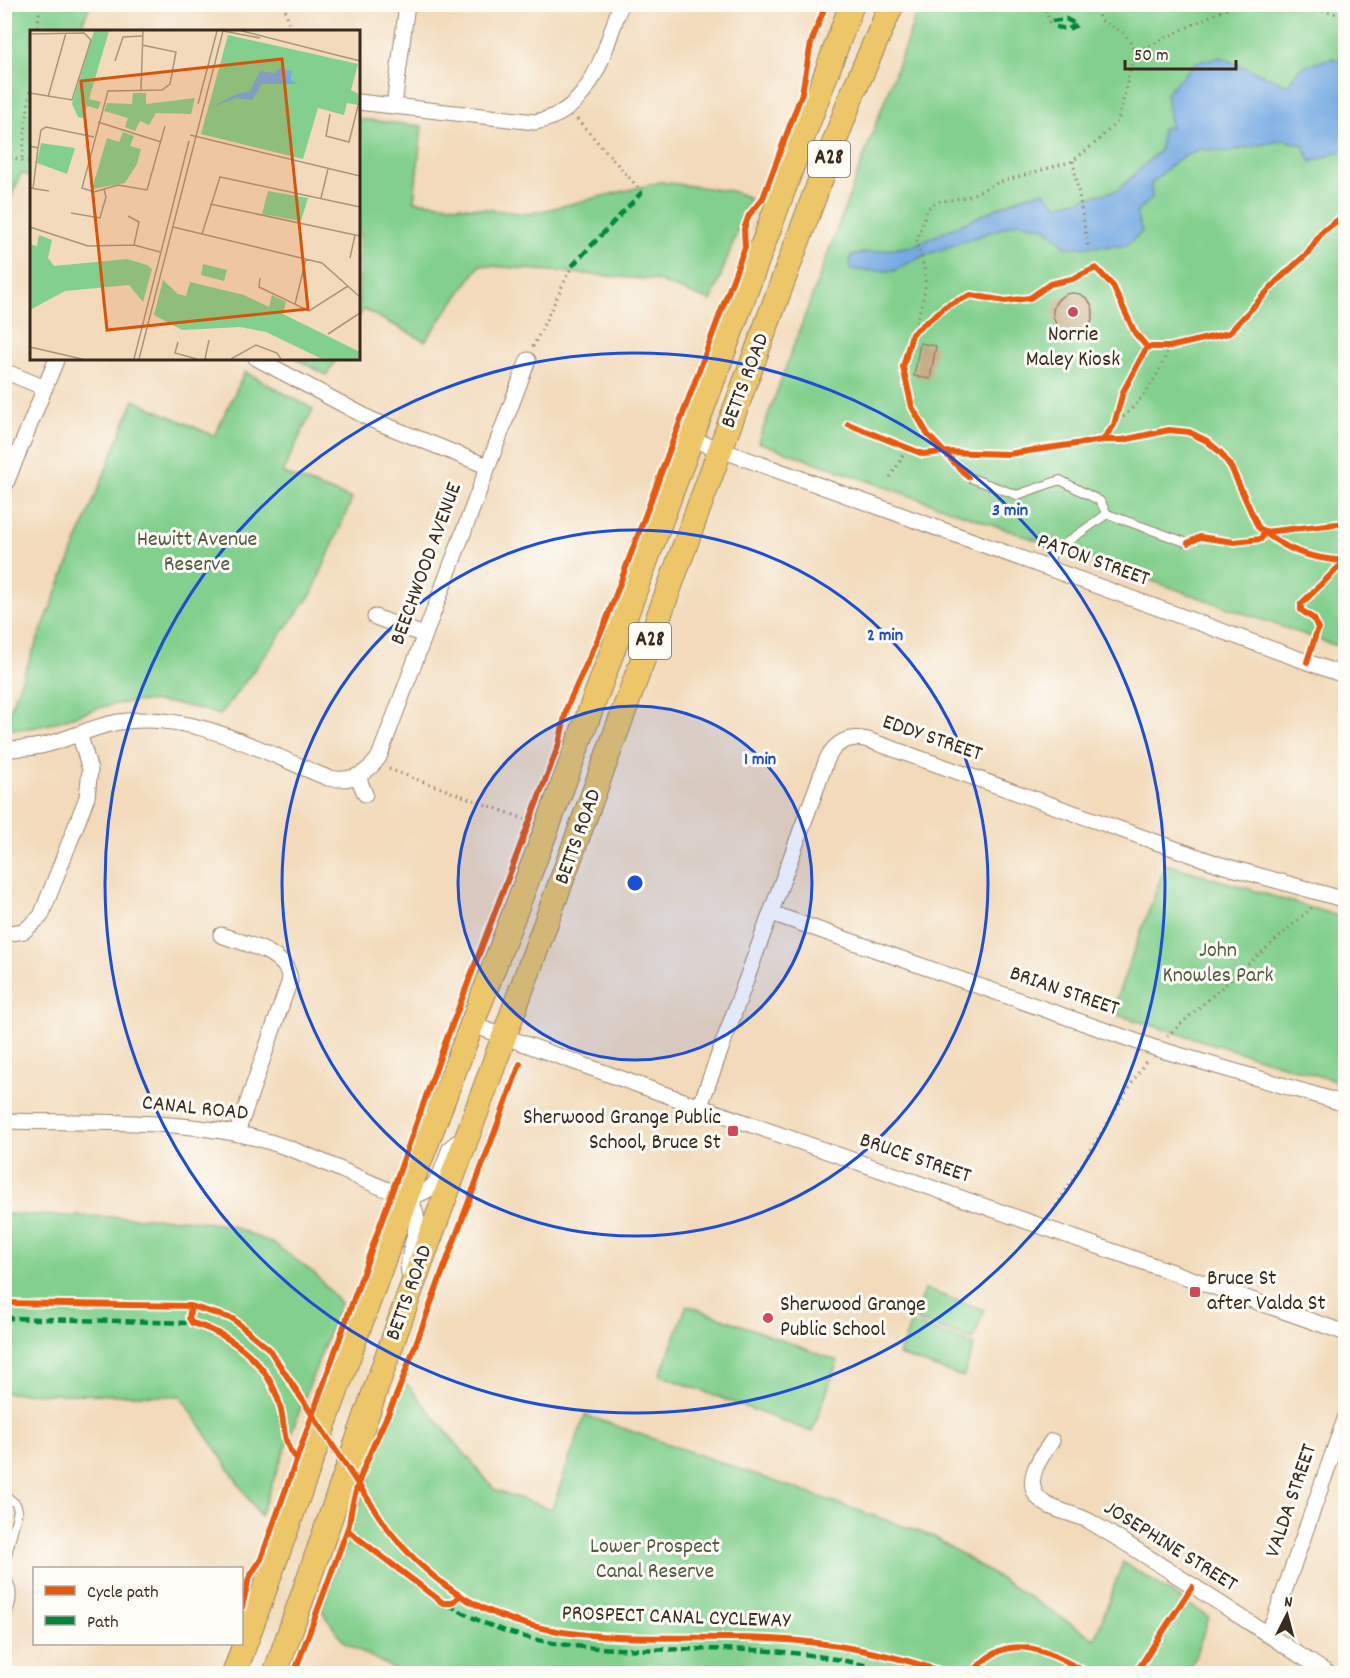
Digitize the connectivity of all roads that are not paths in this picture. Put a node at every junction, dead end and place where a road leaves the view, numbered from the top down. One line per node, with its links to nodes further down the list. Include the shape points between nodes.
1 (407, 4): 6 (street)
2 (621, 4): 6 (street, via 590,87 560,115 535,122)
3 (852, 4): 12 (highway, BETTS ROAD / A28)
4 (892, 4): 13 (highway, BETTS ROAD / A28, via 852,95)
5 (360, 102): 6 (street)
6 (394, 106)
7 (56, 360): 11 (street)
8 (260, 360): 14 (street, via 372,420)
9 (528, 360): 14 (street, BEECHWOOD AVENUE)
10 (4, 371): 11 (street)
11 (45, 388): 16 (street)
12 (691, 439): 13 (street, PATON STREET); 33 (highway, BETTS ROAD / A28)
13 (720, 450): 19 (street, PATON STREET); 34 (highway, BETTS ROAD / A28)
14 (487, 466): 21 (street, BEECHWOOD AVENUE)
15 (968, 477): 17 (lane, via 1017,495 1060,480 1101,501)
16 (4, 488)
17 (1107, 514): 18 (lane); 19 (lane, via 1053,552)
18 (1188, 543)
19 (1047, 568): 22 (street, PATON STREET)
20 (375, 617): 21 (street)
21 (424, 635): 25 (street, BEECHWOOD AVENUE, via 375,763)
22 (1346, 676)
23 (80, 736): 24 (street, via 40,748); 25 (street, via 119,722 173,721 206,729 328,778); 29 (street, via 90,770 87,797 42,916)
24 (4, 748)
25 (358, 777): 26 (street)
26 (365, 794)
27 (1346, 900): 28 (street, EDDY STREET, via 1221,865 855,738 842,742 831,752)
28 (771, 913): 35 (street, BRIAN STREET, via 1155,1048); 36 (street, EDDY STREET)
29 (24, 931): 30 (street); 32 (street)
30 (4, 934)
31 (221, 935): 39 (street, via 275,956 293,968)
32 (30, 946)
33 (470, 1024): 34 (street, BRUCE STREET); 40 (highway, BETTS ROAD / A28)
34 (505, 1036): 36 (street, BRUCE STREET); 38 (highway, BETTS ROAD / A28)
35 (1346, 1104)
36 (700, 1106): 42 (street, BRUCE STREET)
37 (4, 1121): 39 (street, CANAL ROAD, via 188,1127)
38 (469, 1131): 40 (street, via 450,1148 431,1190); 41 (highway, BETTS ROAD / A28)
39 (237, 1133): 40 (street, CANAL ROAD, via 289,1149)
40 (406, 1197): 41 (street, via 416,1214 408,1268); 50 (highway, BETTS ROAD / A28)
41 (411, 1289): 51 (highway, BETTS ROAD / A28)
42 (1346, 1333)
43 (1346, 1416): 49 (street, VALDA STREET)
44 (1052, 1441): 49 (street, JOSEPHINE STREET, via 1033,1477 1034,1491 1041,1501 1091,1523)
45 (4, 1494): 46 (lane, via 18,1510)
46 (4, 1567)
47 (4, 1575): 48 (lane, via 11,1585 13,1600)
48 (4, 1623)
49 (1266, 1634): 52 (street, JOSEPHINE STREET)
50 (234, 1674)
51 (275, 1674)
52 (1329, 1674)

